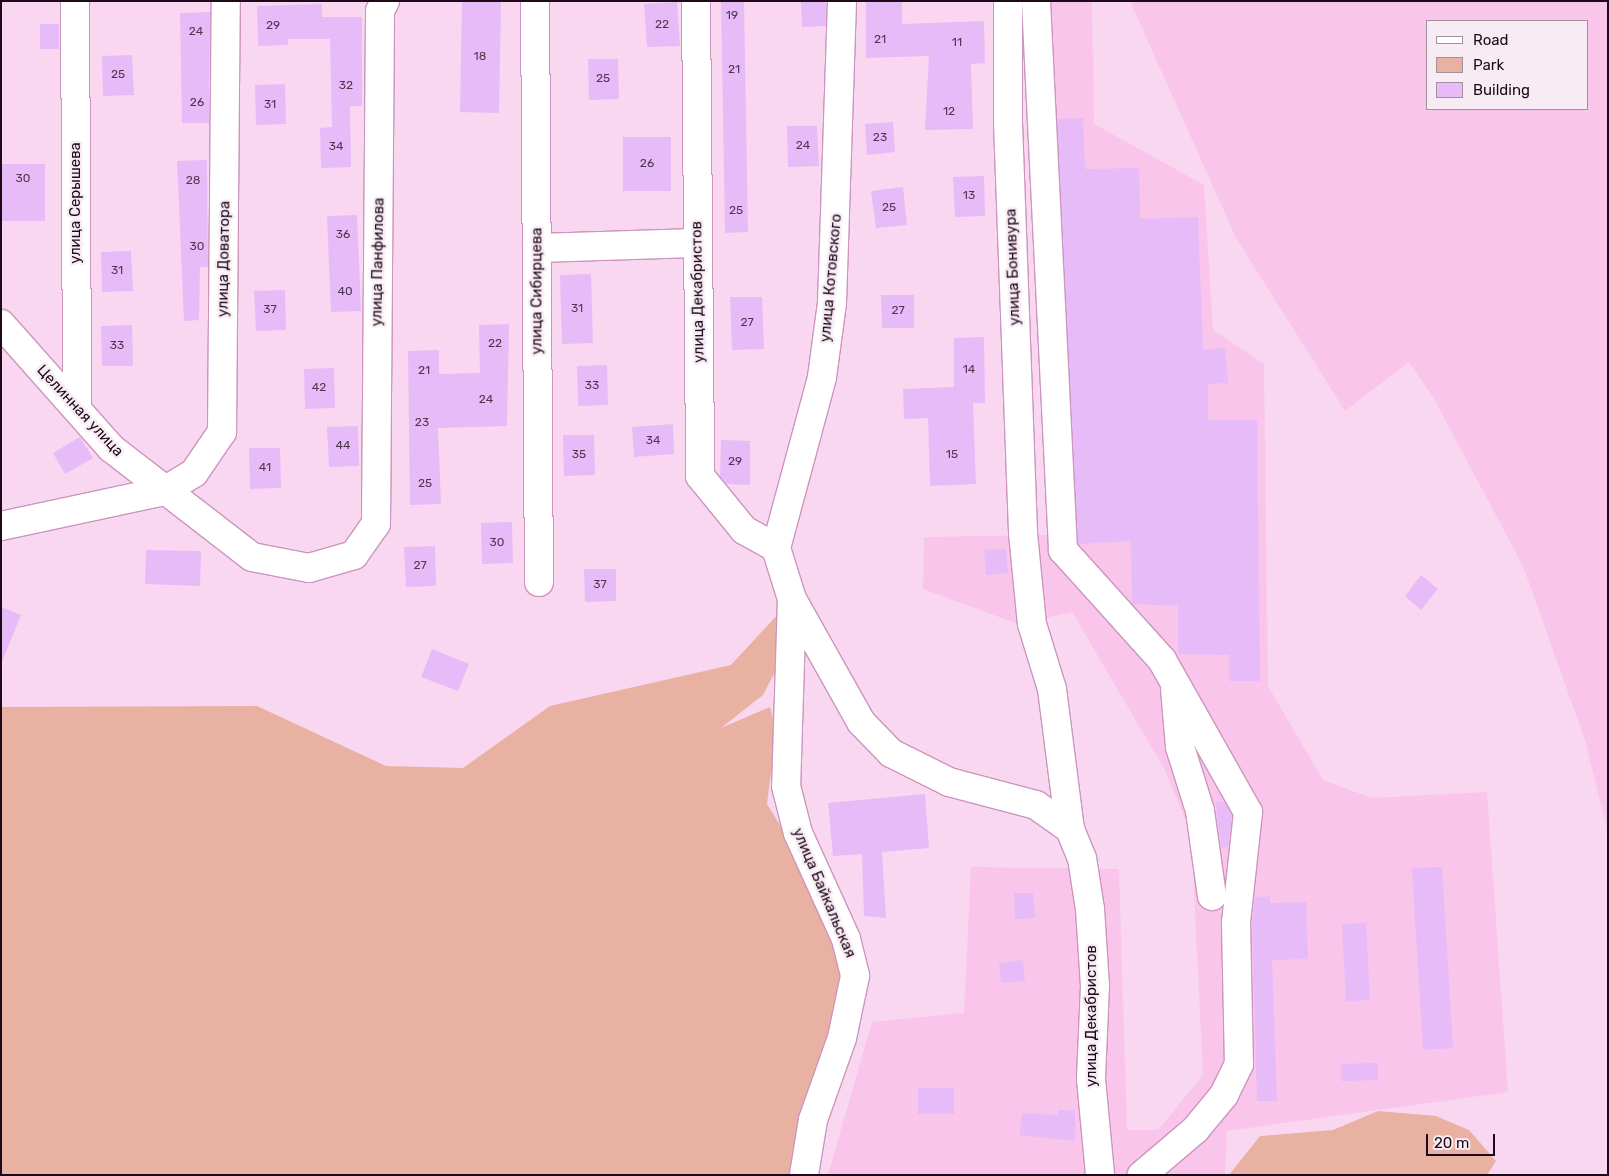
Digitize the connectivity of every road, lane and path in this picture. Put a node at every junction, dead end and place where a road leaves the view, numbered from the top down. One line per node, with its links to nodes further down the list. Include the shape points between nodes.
1 (75, 1): 12 (street, улица Серышева)
2 (226, 1): 13 (street, улица Доватора, via 222,432 194,473)
3 (385, 1): 14 (street, улица Панфилова, via 380,11)
4 (535, 1): 10 (street, улица Сибирцева)
5 (696, 1): 9 (street, улица Декабристов)
6 (842, 1): 17 (street, улица Котовского, via 832,302 822,377)
7 (1008, 1): 16 (street, улица Бонивура, via 1008,123)
8 (1036, 1): 25 (street, via 1063,550 1162,660 1248,812 1236,923 1239,1064 1224,1096 1195,1130)
9 (697, 243): 10 (street); 17 (street, улица Декабристов, via 700,476 744,530)
10 (536, 248): 18 (street, улица Сибирцева)
11 (1, 324): 12 (street, Целинная улица)
12 (78, 405): 13 (street, Целинная улица, via 111,448)
13 (164, 491): 14 (street, Целинная улица, via 252,557 309,568 354,555); 15 (street, улица Доватора)
14 (376, 524)
15 (1, 526)
16 (1023, 533): 21 (street, улица Декабристов, via 1032,624 1052,689)
17 (776, 548): 19 (street, улица Байкальская)
18 (539, 582)
19 (792, 599): 21 (street, via 862,722 892,753 949,782 1036,805); 23 (street, улица Байкальская, via 786,786 798,833 846,939 855,976 842,1038 813,1120)
20 (1171, 656): 22 (street, via 1180,747 1200,811)
21 (1070, 829): 24 (street, улица Декабристов, via 1082,858 1090,909 1095,986 1091,1079)
22 (1212, 896)
23 (804, 1175)
24 (1100, 1175)
25 (1142, 1175)

